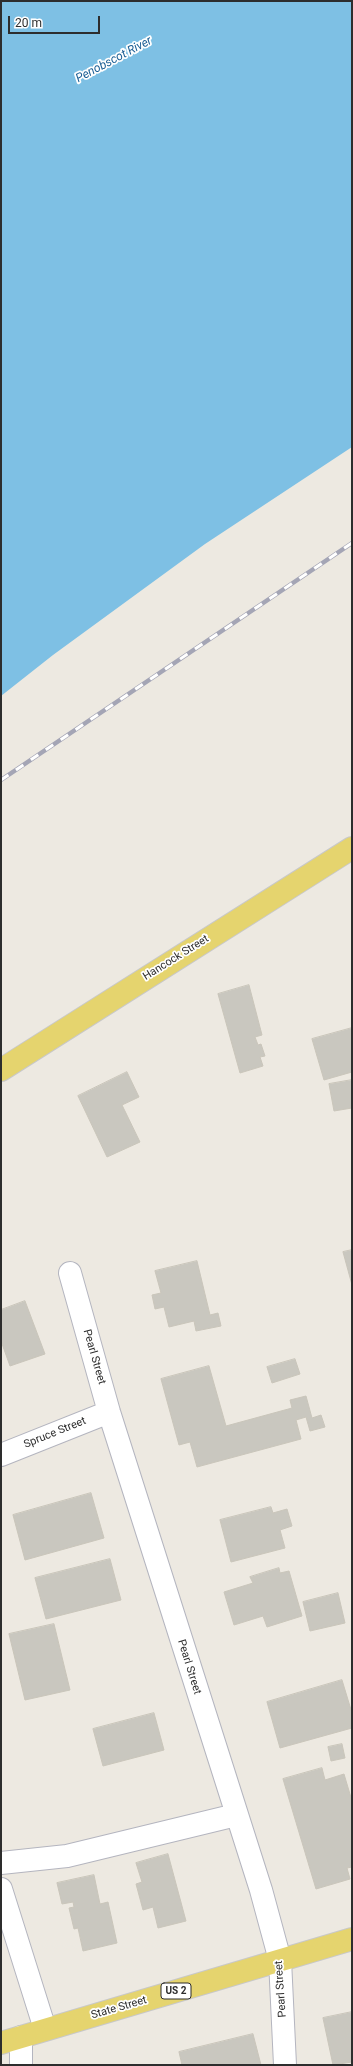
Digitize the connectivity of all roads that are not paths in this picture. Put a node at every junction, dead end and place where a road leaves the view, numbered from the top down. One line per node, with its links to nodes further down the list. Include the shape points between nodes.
1 (352, 848): 2 (main road, Hancock Street)
2 (1, 1070)
3 (70, 1273): 4 (street, Pearl Street)
4 (109, 1412): 5 (street, Spruce Street); 6 (street, Pearl Street)
5 (1, 1455)
6 (236, 1815): 7 (street, via 68,1856); 10 (street, Pearl Street, via 261,1890)
7 (1, 1863)
8 (1, 1889): 11 (street)
9 (352, 1939): 10 (main road, State Street / US 2)
10 (280, 1960): 11 (main road, State Street / US 2); 14 (street, Pearl Street)
11 (45, 2029): 12 (main road, State Street / US 2)
12 (11, 2040): 13 (street)
13 (21, 2065)
14 (284, 2065)

